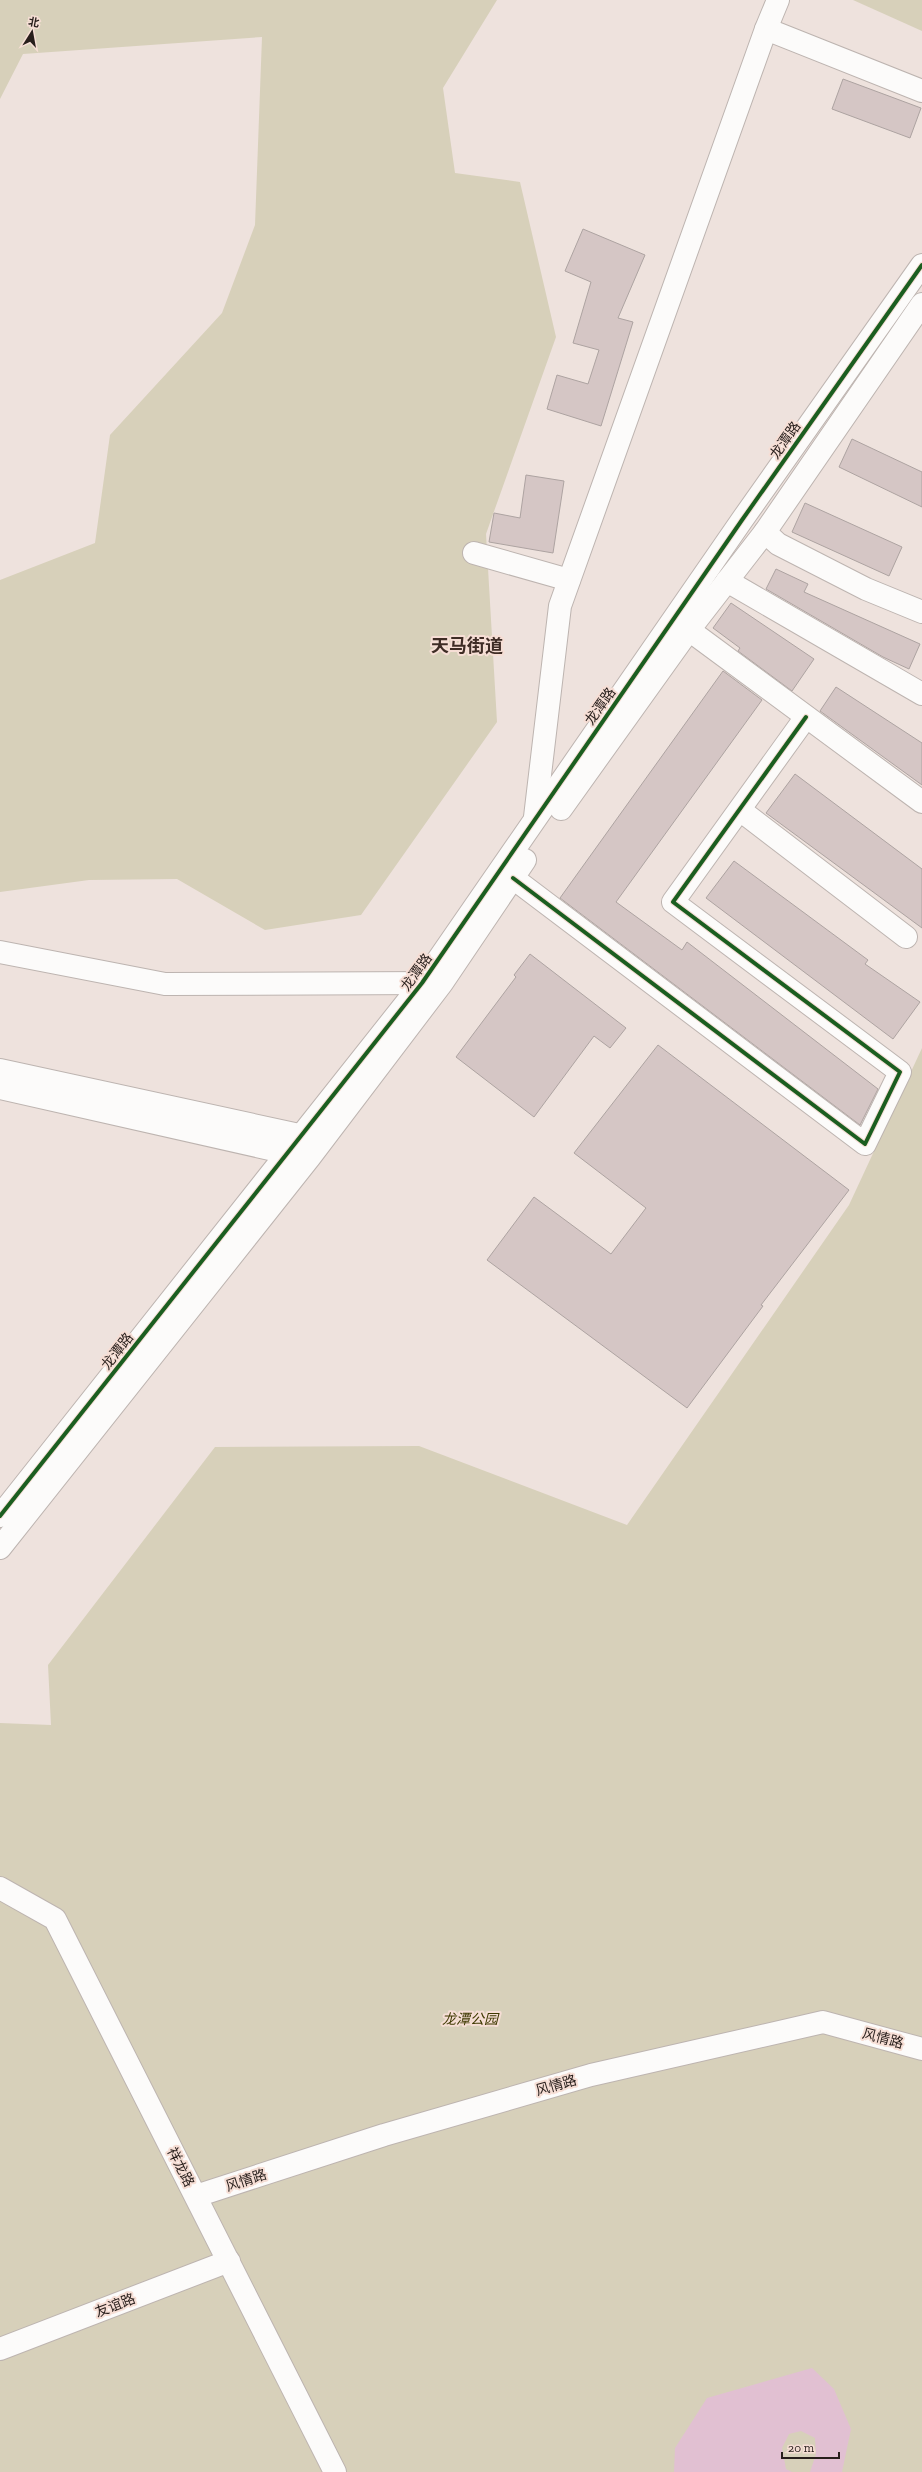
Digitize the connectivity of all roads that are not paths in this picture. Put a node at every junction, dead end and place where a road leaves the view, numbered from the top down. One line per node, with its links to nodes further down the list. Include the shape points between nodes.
1 (778, 0): 2 (street)
2 (766, 29): 3 (street); 8 (street)
3 (922, 91)
4 (922, 265): 16 (street, 龙潭路)
5 (922, 304): 6 (street, 龙潭路)
6 (765, 532): 9 (street, 龙潭路); 10 (street, via 778,544 866,589)
7 (474, 553): 8 (street)
8 (569, 580): 16 (street, via 560,606)
9 (727, 581): 11 (street, 龙潭路); 12 (street)
10 (922, 612)
11 (689, 630): 13 (street); 17 (street, 龙潭路)
12 (922, 694)
13 (806, 717): 14 (street); 15 (street)
14 (922, 802)
15 (740, 810): 17 (street, via 673,902 900,1072 865,1144); 18 (street)
16 (534, 820): 20 (street, 龙潭路)
17 (513, 878): 20 (street, 龙潭路)
18 (906, 938)
19 (0, 952): 20 (street, via 165,984)
20 (432, 983): 23 (street, 龙潭路)
21 (0, 1070): 23 (street)
22 (0, 1088): 24 (street)
23 (311, 1144): 24 (street); 25 (street, 龙潭路)
24 (288, 1153): 25 (street)
25 (258, 1205): 26 (street, 龙潭路); 27 (street)
26 (0, 1516)
27 (0, 1548)
28 (0, 1888): 30 (street, 祥龙路, via 55,1919)
29 (922, 2048): 30 (street, 风情路, via 823,2022 591,2075 384,2135)
30 (196, 2196): 31 (street, 祥龙路)
31 (229, 2261): 32 (street, 友谊路); 33 (street, 祥龙路)
32 (0, 2348)
33 (335, 2472)

